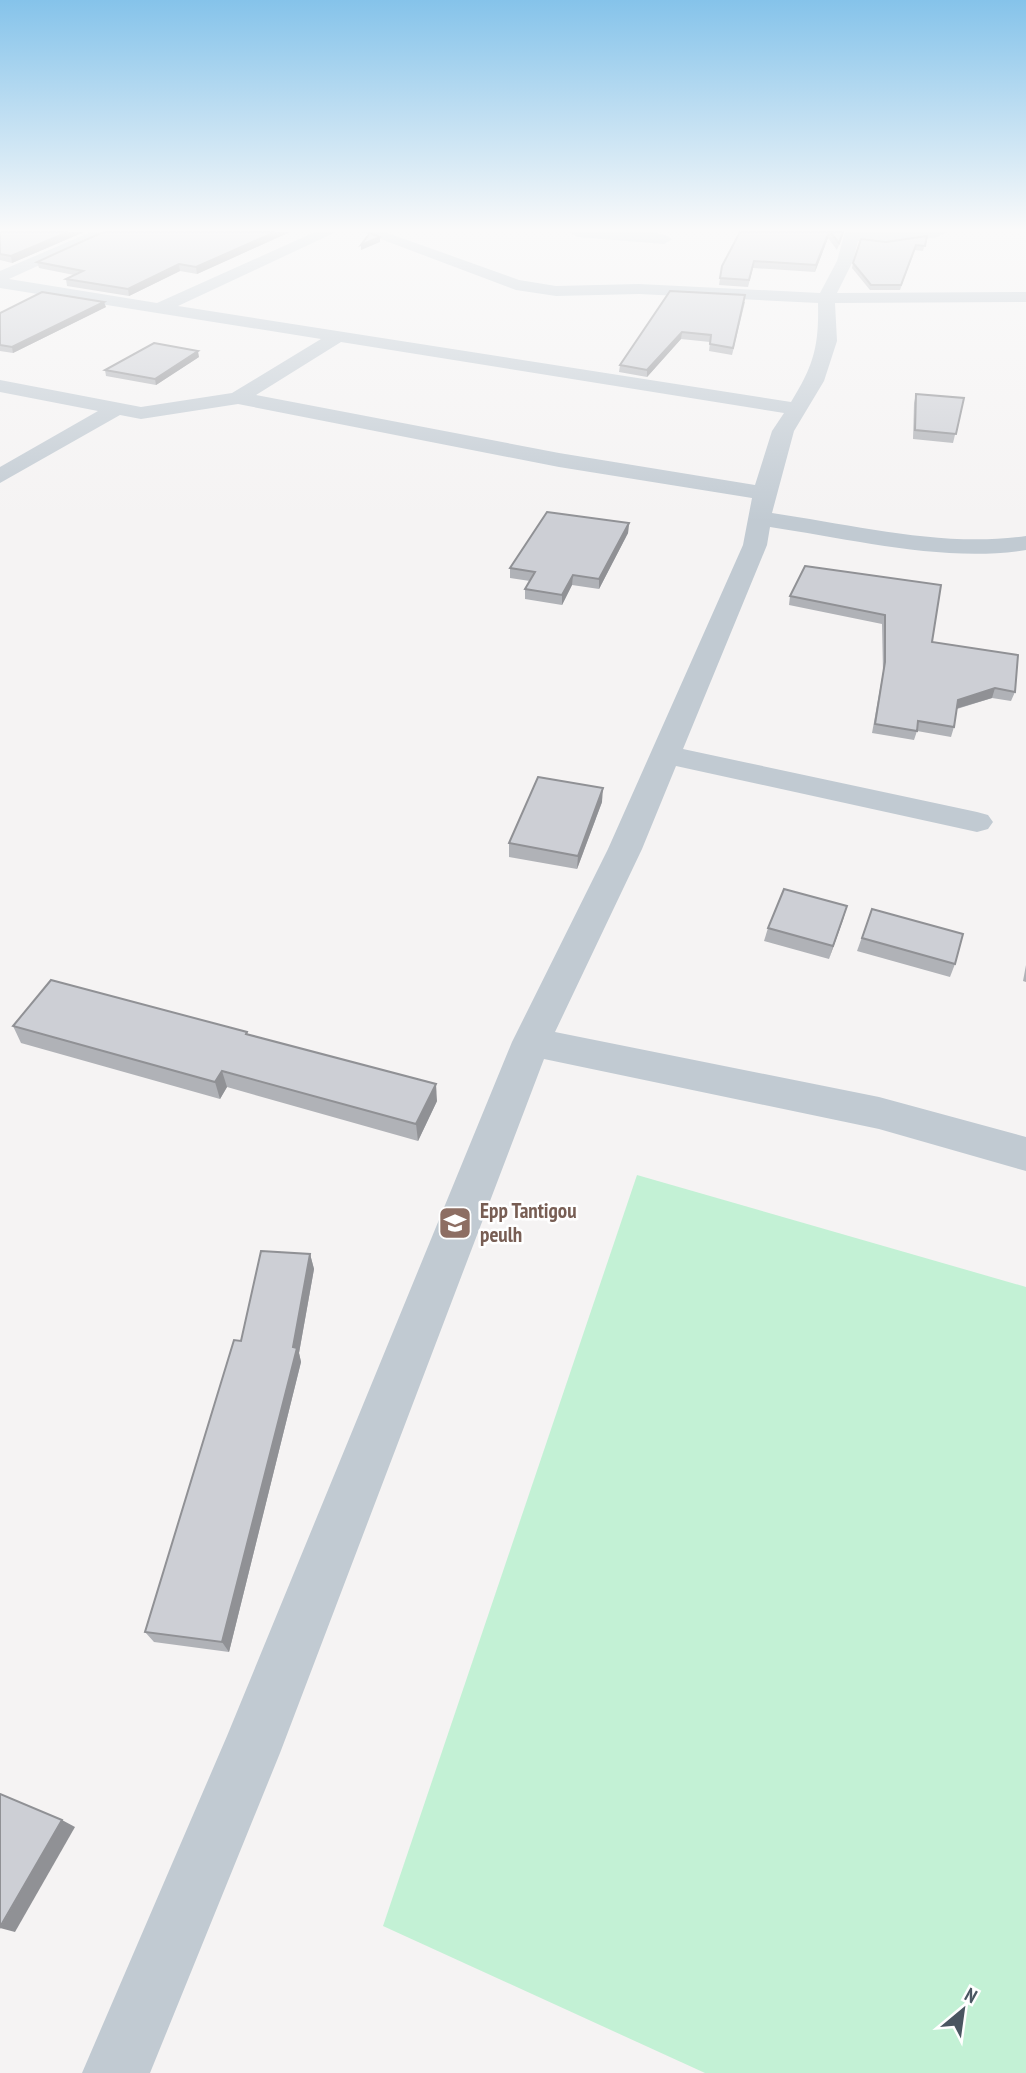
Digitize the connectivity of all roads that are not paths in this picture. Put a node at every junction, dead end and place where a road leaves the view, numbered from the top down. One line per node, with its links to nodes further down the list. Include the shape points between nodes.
1 (284, 329): 3 (street)
2 (827, 329): 7 (street, via 828,341 814,381)
3 (337, 337): 5 (street); 7 (street)
4 (0, 386): 6 (street)
5 (238, 398): 6 (street, via 159,413); 9 (street)
6 (118, 408): 8 (street)
7 (797, 410): 9 (street, via 783,431)
8 (0, 476)
9 (761, 506): 10 (street, via 960,547); 11 (street, via 755,545)
10 (1026, 543)
11 (667, 755): 12 (street); 13 (street)
12 (977, 822)
13 (531, 1042): 14 (street, via 879,1113); 15 (street, via 250,1753)
14 (1026, 1154)
15 (116, 2073)

